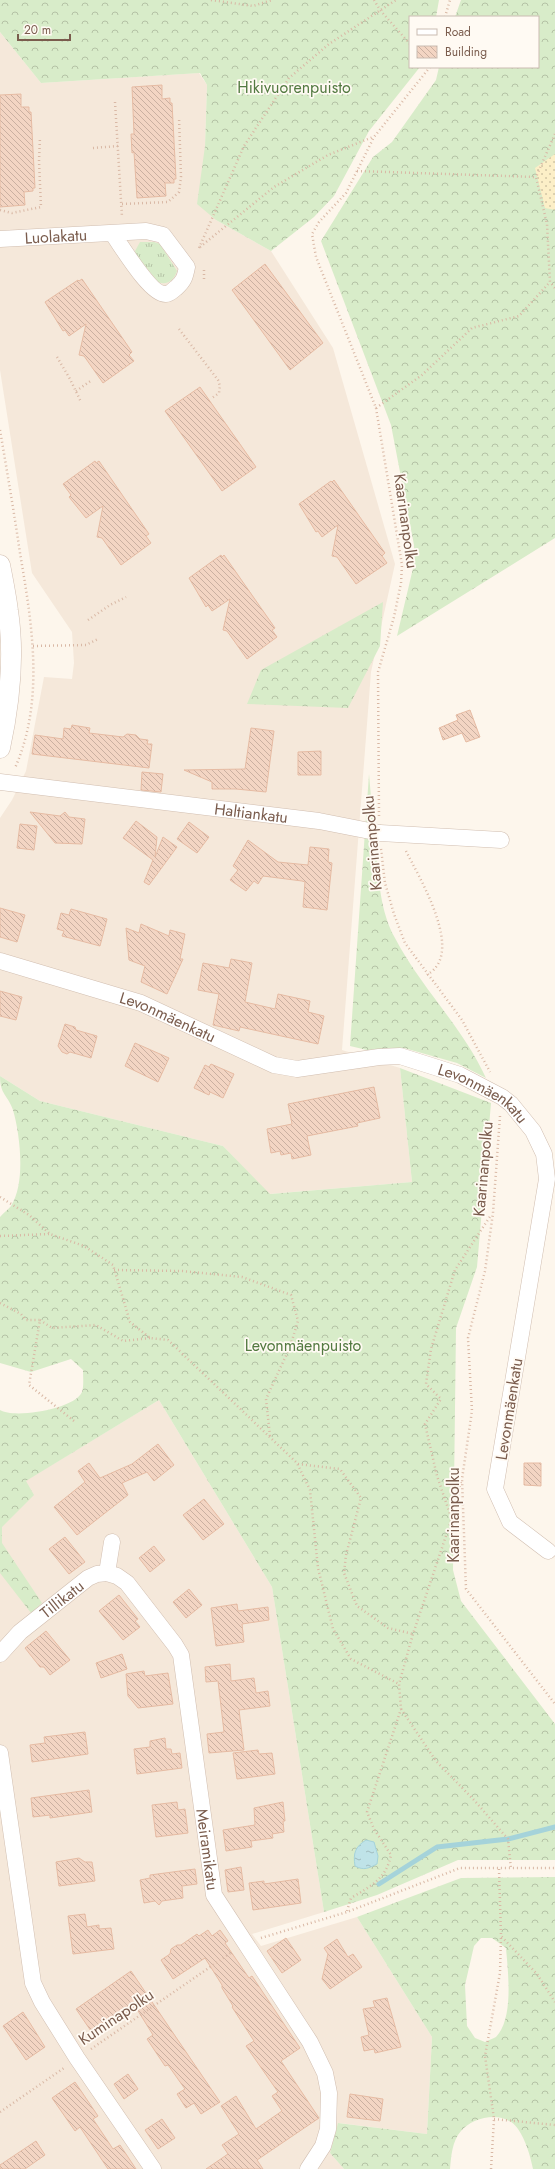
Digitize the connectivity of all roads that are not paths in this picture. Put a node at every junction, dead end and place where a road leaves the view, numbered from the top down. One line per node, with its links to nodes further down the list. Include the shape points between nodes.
1 (117, 228): 1 (street, Luolakatu, via 163,235 187,268 185,280 165,295 158,293 146,281); 2 (street, Luolakatu)
2 (0, 239)
3 (0, 567): 4 (street, via 8,611 12,666)
4 (0, 748)
5 (0, 782): 6 (street, Haltiankatu, via 320,821 380,833)
6 (501, 840)
7 (0, 961): 9 (street, Levonmäenkatu, via 141,1003 274,1065 296,1068 400,1056 460,1075 511,1104 533,1131 544,1154 546,1180 496,1489 510,1522)
8 (112, 1542): 10 (street)
9 (548, 1551)
10 (106, 1573): 11 (street, Tillikatu, via 88,1578 20,1632); 15 (street, Meiramikatu, via 117,1576 127,1583 181,1655 214,1895 310,2042 325,2073 329,2093 328,2129 323,2146)
11 (0, 1654)
12 (0, 1753): 13 (street)
13 (5, 1829): 14 (street, via 33,1983 77,2058)
14 (153, 2169)
15 (308, 2169)

